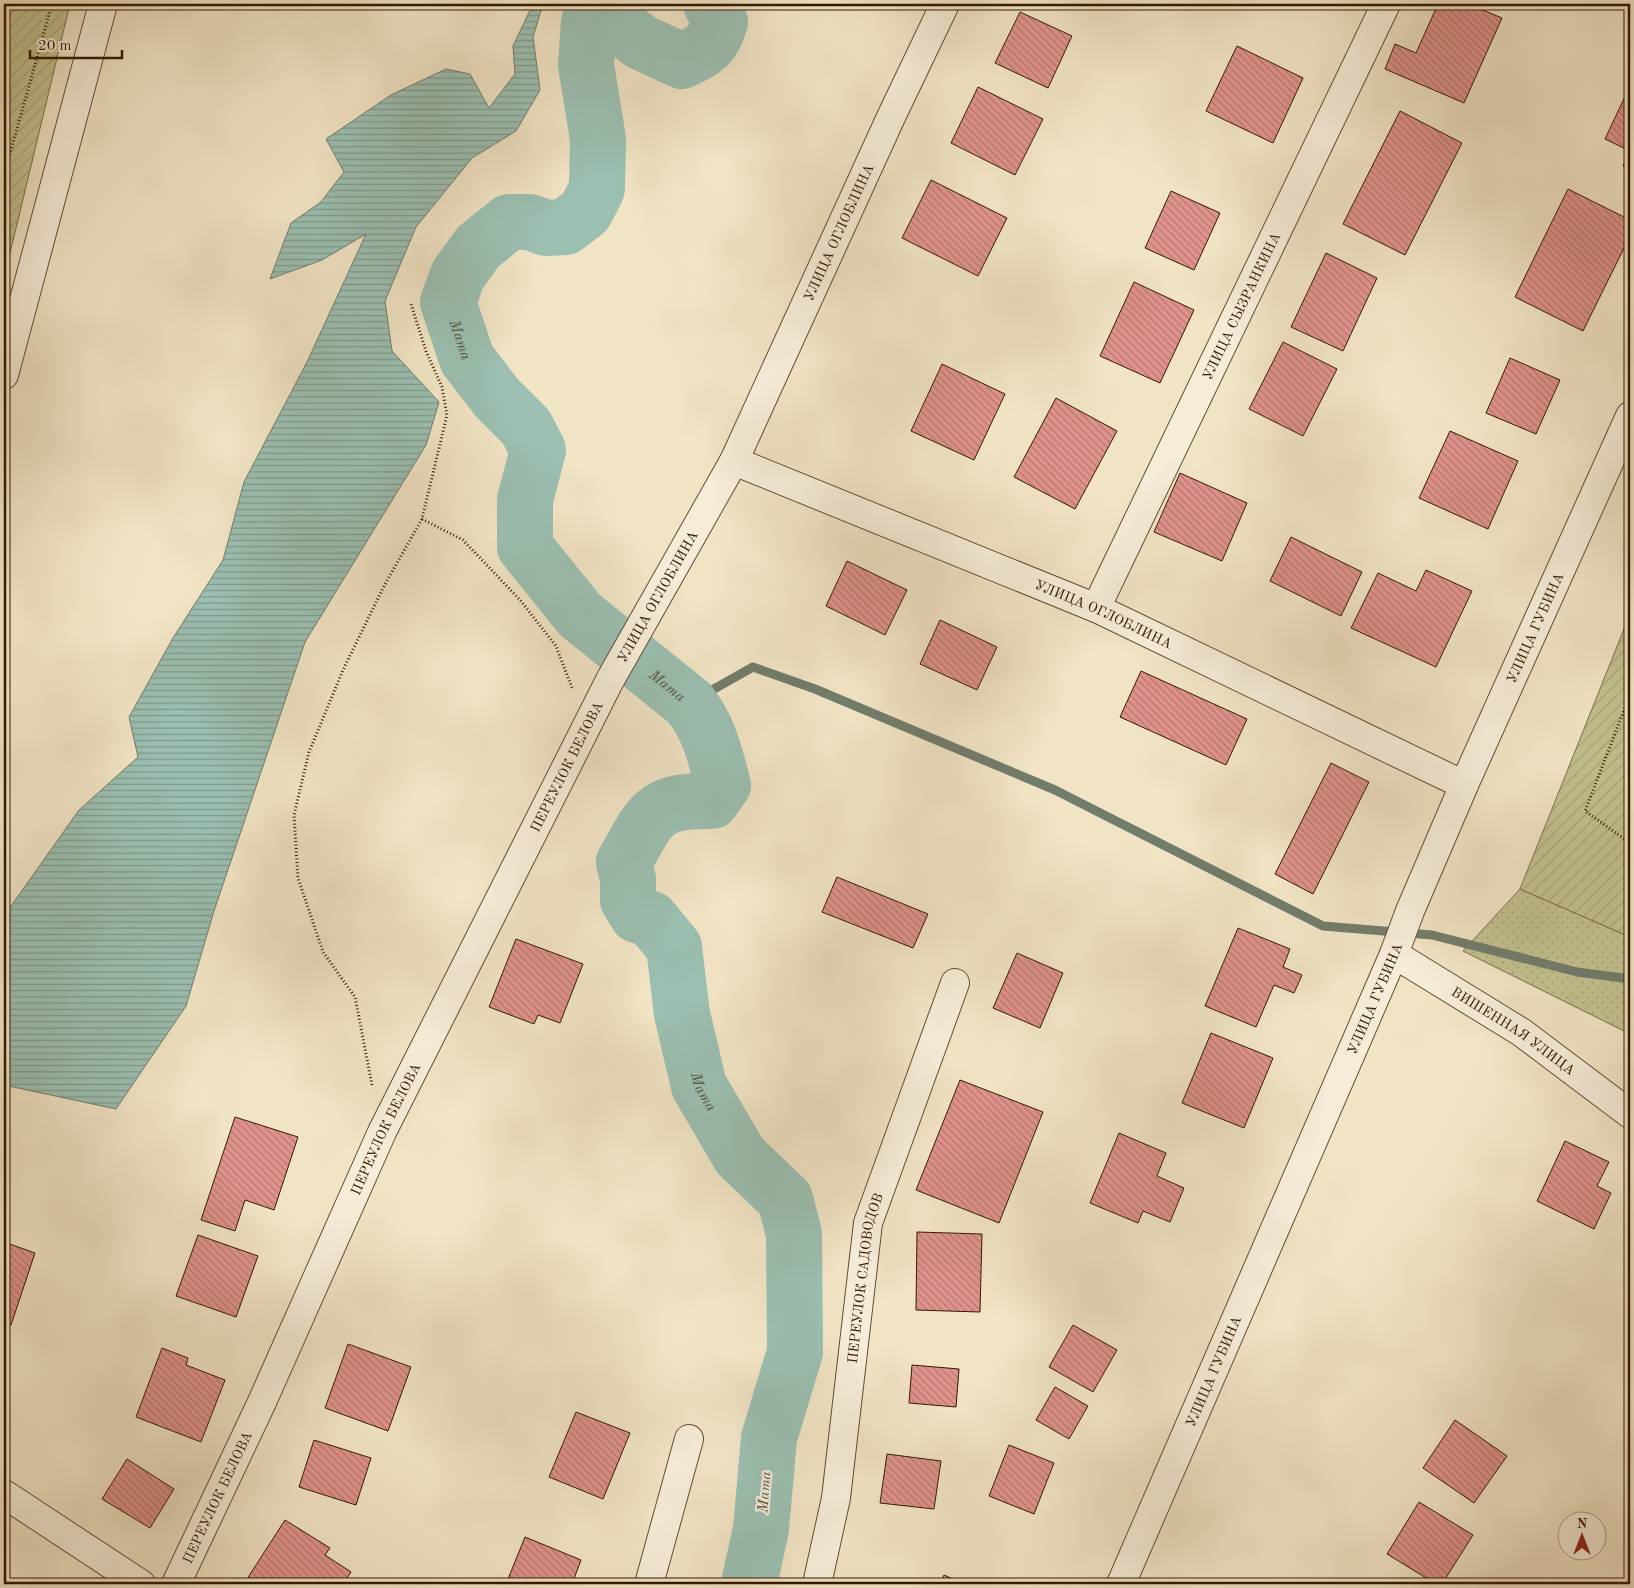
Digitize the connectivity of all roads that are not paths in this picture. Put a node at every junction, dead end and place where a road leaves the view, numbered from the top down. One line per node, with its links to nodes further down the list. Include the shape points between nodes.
1 (103, 4): 4 (street)
2 (945, 4): 6 (street, УЛИЦА ОГЛОБЛИНА)
3 (1386, 4): 7 (street, УЛИЦА СЫЗРАНКИНА)
4 (4, 375)
5 (1630, 416): 9 (street, УЛИЦА ГУБИНА)
6 (734, 461): 7 (street, УЛИЦА ОГЛОБЛИНА); 8 (street, УЛИЦА ОГЛОБЛИНА)
7 (1096, 608): 9 (street, УЛИЦА ОГЛОБЛИНА)
8 (610, 680): 16 (street, ПЕРЕУЛОК БЕЛОВА, via 382,1132 262,1402)
9 (1464, 785): 10 (street, УЛИЦА ГУБИНА)
10 (1394, 954): 12 (street, ВИШЕННАЯ УЛИЦА, via 1521,1032); 19 (street, УЛИЦА ГУБИНА)
11 (955, 982): 18 (street, ПЕРЕУЛОК САДОВОДОВ, via 868,1223 836,1498)
12 (1630, 1114)
13 (690, 1439): 17 (street)
14 (4, 1494): 15 (street)
15 (141, 1584)
16 (176, 1584)
17 (649, 1584)
18 (817, 1584)
19 (1121, 1584)

